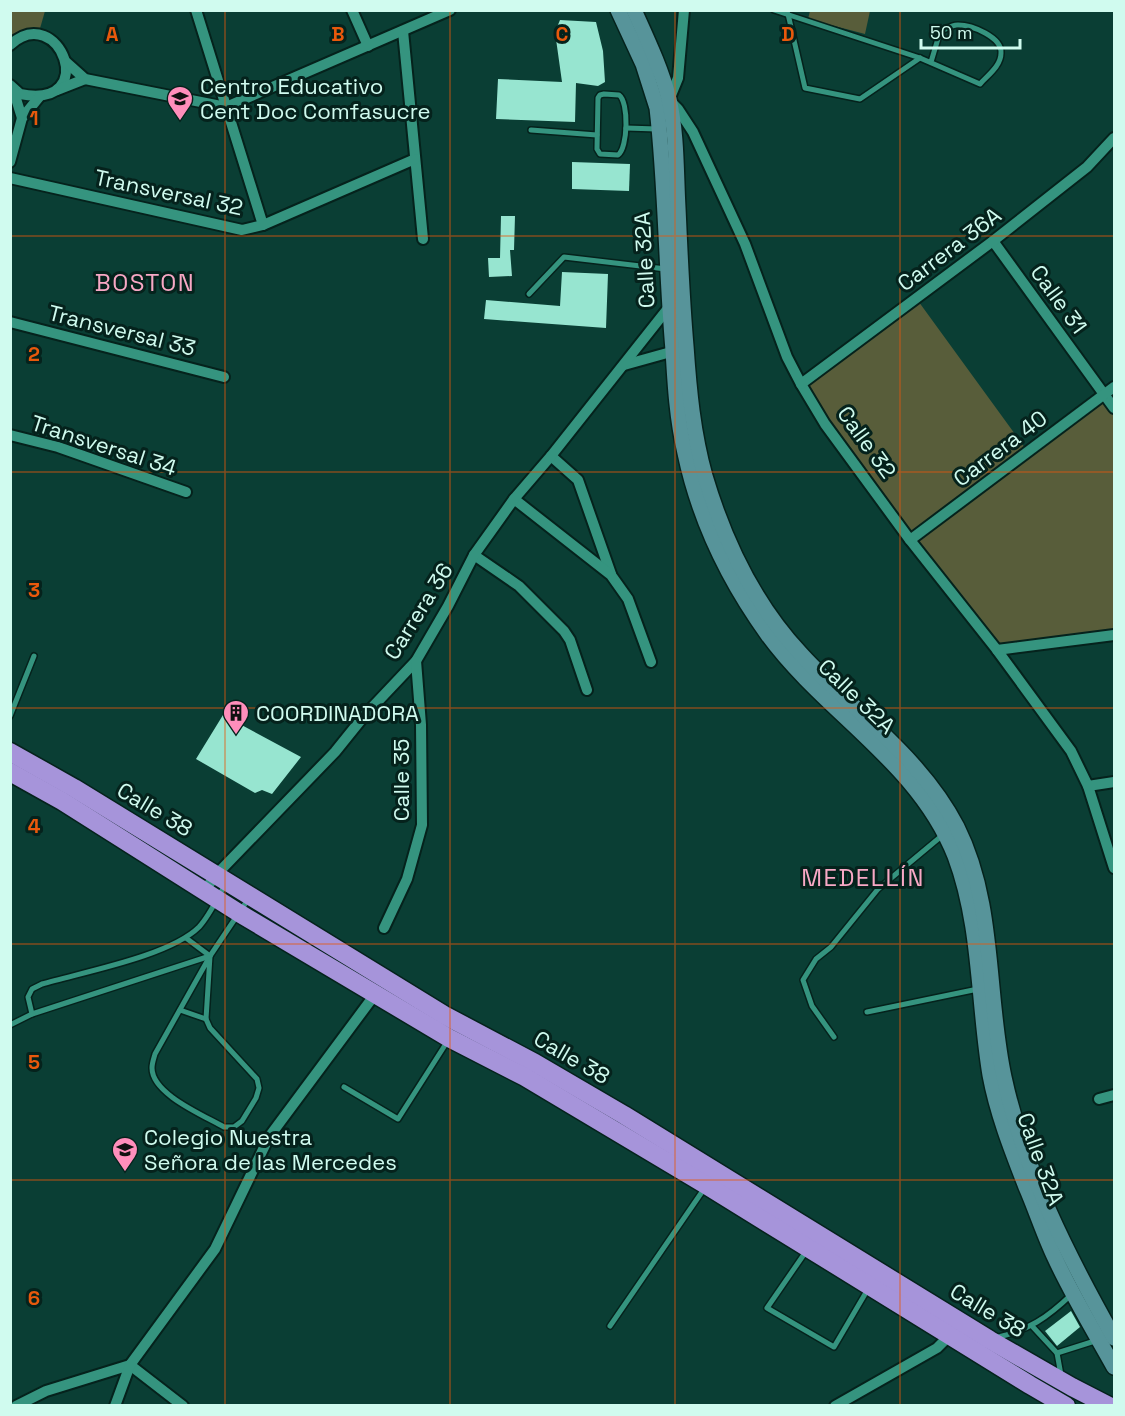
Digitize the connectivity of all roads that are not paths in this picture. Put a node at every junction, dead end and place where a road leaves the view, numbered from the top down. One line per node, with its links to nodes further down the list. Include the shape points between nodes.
1 (196, 10): 21 (street)
2 (352, 10): 12 (street)
3 (450, 10): 9 (street)
4 (618, 10): 10 (main road)
5 (634, 10): 20 (main road, Calle 32)
6 (684, 10): 20 (street, via 678,78)
7 (774, 10): 8 (lane)
8 (788, 14): 13 (lane); 13 (lane, via 805,88 860,99)
9 (403, 31): 12 (street); 28 (street)
10 (632, 41): 20 (main road); 24 (main road, Calle 32A, via 653,93)
11 (11, 44): 14 (street, via 39,32 50,36 63,51)
12 (368, 46): 21 (street)
13 (920, 58): 15 (lane)
14 (66, 62): 16 (street); 18 (street, via 66,75)
15 (931, 62): 15 (lane, via 940,32 960,25 990,35 998,41 1002,52 999,64 981,84)
16 (85, 79): 18 (street); 21 (street)
17 (12, 87): 19 (street, via 20,94); 22 (street)
18 (56, 90): 19 (street)
19 (40, 96): 22 (street)
20 (669, 100): 30 (main road); 40 (main road, Calle 32A, via 676,168); 44 (street, Calle 32, via 693,132 741,235)
21 (226, 107): 32 (street)
22 (22, 118): 29 (street)
23 (626, 128): 24 (lane); 26 (lane, via 624,148 618,155 600,154); 26 (lane, via 623,97 604,94 598,99)
24 (659, 129): 30 (main road, Calle 32A)
25 (531, 130): 26 (lane)
26 (597, 135)
27 (1114, 138): 34 (street, Carrera 36A, via 1087,167)
28 (415, 159): 32 (street, Transversal 32); 33 (street)
29 (10, 162)
30 (661, 168): 35 (main road, Calle 32A)
31 (10, 178): 32 (street, Transversal 32, via 242,230)
32 (263, 225)
33 (423, 239)
34 (993, 241): 44 (street, Carrera 36A); 46 (street, Calle 31)
35 (666, 269): 36 (lane, via 564,257); 37 (main road, Calle 32A)
36 (529, 294)
37 (669, 307): 39 (street, Carrera 36); 40 (main road, Calle 32A)
38 (10, 322): 43 (street, Transversal 33)
39 (645, 338): 41 (street); 42 (street, Carrera 36)
40 (679, 350): 41 (street); 66 (main road, Calle 32A, via 676,406 690,477 708,528 738,590 791,664 915,787); 94 (main road, Calle 32A, via 706,478 721,523 750,582 781,631 904,755 957,827 979,887 1003,1073 1025,1152 1067,1251)
41 (656, 355): 42 (street)
42 (624, 365): 49 (street, Carrera 36)
43 (224, 376)
44 (801, 384): 52 (street, Calle 32, via 825,424)
45 (1114, 387): 46 (street, Carrera 40)
46 (1105, 395): 47 (street, Calle 31); 52 (street, Carrera 40)
47 (1114, 408)
48 (10, 435): 50 (street, Transversal 34, via 58,447)
49 (550, 456): 51 (street, Carrera 36); 54 (street, via 578,480)
50 (186, 492)
51 (513, 499): 53 (street, Carrera 36); 54 (street)
52 (910, 540): 56 (street, Calle 32)
53 (474, 555): 58 (street, Carrera 36); 60 (street, via 519,586 564,631)
54 (611, 574): 59 (street, via 628,598)
55 (1114, 635): 56 (street)
56 (997, 650): 65 (street, Calle 32, via 1071,751)
57 (34, 656): 61 (lane)
58 (416, 661): 68 (street, Carrera 36); 72 (street, Calle 35, via 422,825 407,879)
59 (651, 662)
60 (587, 690)
61 (10, 716)
62 (10, 752): 68 (highway, Calle 38)
63 (10, 772): 69 (highway, Calle 38)
64 (1114, 782): 65 (street)
65 (1088, 786): 67 (street, Calle 32)
66 (945, 833): 75 (main road, Calle 32A, via 966,892); 82 (lane, via 878,889 831,947 816,959 803,980 812,1006)
67 (1114, 868)
68 (222, 878): 69 (street, Carrera 36); 70 (highway, Calle 38)
69 (211, 895): 71 (highway, Calle 38); 73 (lane, via 201,925)
70 (249, 896): 71 (lane); 95 (highway, Calle 38, via 444,1015 624,1115)
71 (239, 913): 74 (lane); 76 (highway, Calle 38)
72 (384, 928)
73 (186, 938): 74 (lane); 79 (lane, via 154,952 32,988 27,997)
74 (210, 956): 77 (lane); 79 (lane); 80 (lane)
75 (980, 988): 78 (lane); 90 (main road, Calle 32A, via 990,1076 999,1110 1054,1257)
76 (376, 993): 83 (highway, Calle 38); 99 (street, via 269,1137 215,1249)
77 (180, 1010): 80 (lane); 80 (lane, via 155,1054 155,1080 162,1091 224,1127 234,1127 256,1098 257,1079)
78 (867, 1012)
79 (32, 1014): 81 (lane)
80 (206, 1019)
81 (10, 1025)
82 (834, 1037)
83 (449, 1038): 84 (lane, via 398,1119); 87 (highway, Calle 38, via 525,1077)
84 (344, 1087)
85 (1114, 1095): 86 (street)
86 (1099, 1099)
87 (706, 1185): 88 (highway, Calle 38); 91 (lane)
88 (808, 1248): 89 (highway, Calle 38); 89 (lane, via 767,1308 834,1347)
89 (870, 1287): 93 (highway, Calle 38)
90 (1073, 1293): 92 (lane); 96 (main road, Calle 32A)
91 (610, 1326)
92 (1032, 1326): 95 (lane); 98 (lane)
93 (949, 1336): 97 (highway, Calle 38); 105 (street, via 937,1348)
94 (1114, 1338)
95 (990, 1340): 97 (lane); 101 (highway, Calle 38)
96 (1099, 1340): 98 (lane); 100 (main road, Calle 32A)
97 (969, 1347): 106 (highway, Calle 38)
98 (1057, 1353): 101 (lane)
99 (130, 1365): 102 (street, via 46,1391); 103 (street); 104 (street)
100 (1114, 1367)
101 (1063, 1382): 107 (highway, Calle 38)
102 (16, 1406)
103 (115, 1406)
104 (183, 1406)
105 (835, 1406)
106 (1066, 1406)
107 (1109, 1406)

